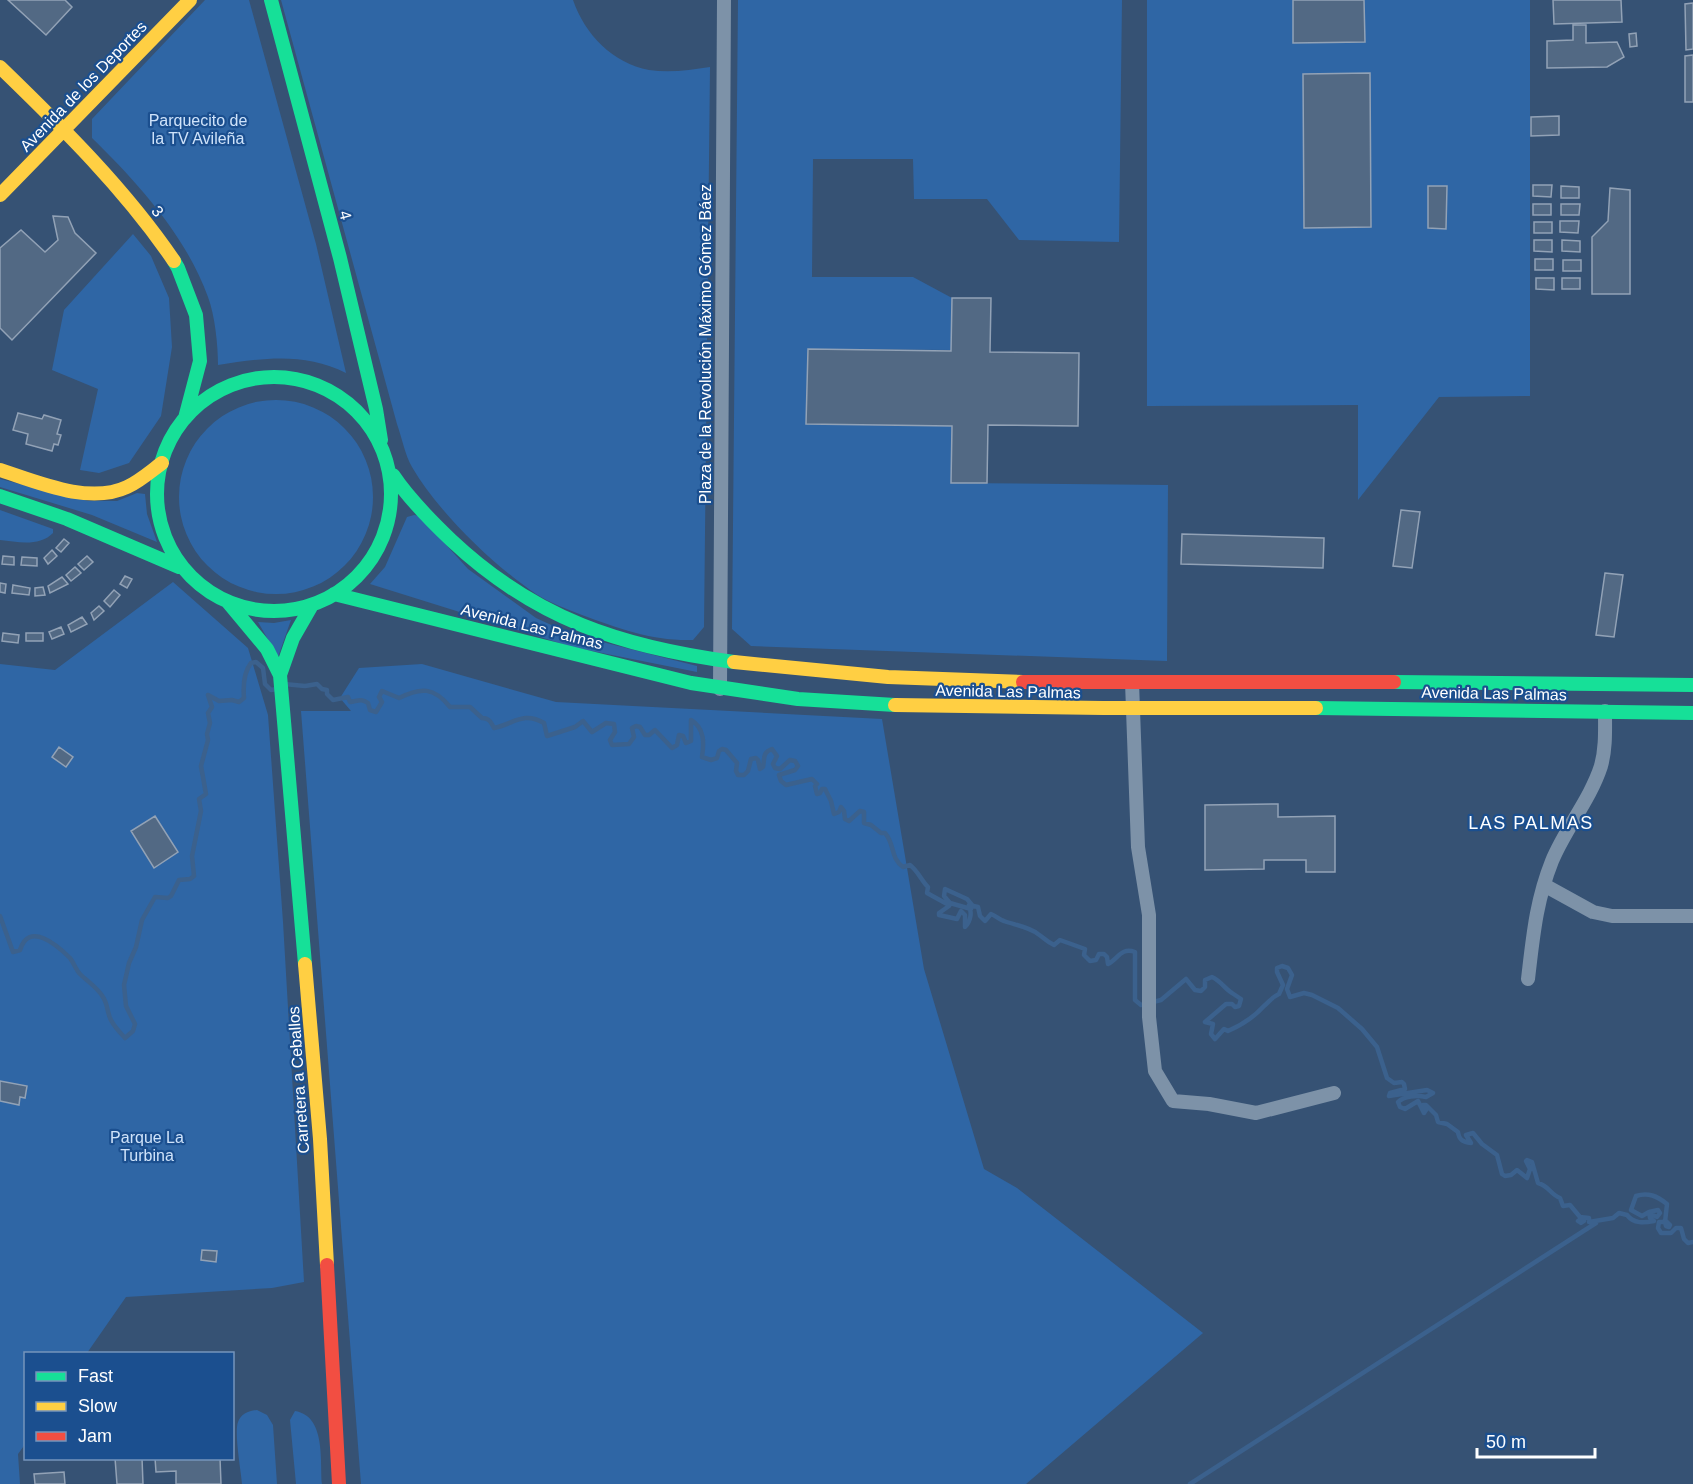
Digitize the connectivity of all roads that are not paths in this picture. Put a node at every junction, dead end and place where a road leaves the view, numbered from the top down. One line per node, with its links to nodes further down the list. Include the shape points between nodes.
1 (190, 0): 5 (street, Avenida de los Deportes)
2 (271, 0): 8 (street, 4, via 340,258)
3 (724, 0): 17 (street, Plaza de la Revolución Máximo Gómez Báez)
4 (0, 67): 5 (street, 3)
5 (64, 129): 6 (street, Avenida de los Deportes); 7 (street, 3, via 150,226 178,268 196,315 200,362)
6 (0, 195)
7 (185, 418): 8 (street, via 209,397 237,383 268,377 299,379 329,390 354,408); 9 (street)
8 (382, 441): 11 (street, 4)
9 (162, 463): 10 (street, via 126,487 104,493 38,482); 13 (street, via 157,493 161,523 167,546)
10 (0, 470)
11 (393, 475): 14 (street, via 386,526 367,565); 17 (street, Avenida Las Palmas, via 474,563 544,609 619,638)
12 (0, 496): 13 (street, via 67,519)
13 (179, 567): 15 (street)
14 (334, 594): 16 (street); 22 (street, Avenida Las Palmas)
15 (227, 601): 16 (street, via 259,610); 18 (street, Carretera a Ceballos, via 267,649)
16 (312, 605): 18 (street, Carretera a Ceballos, via 300,620)
17 (719, 660): 19 (street, Avenida Las Palmas, via 889,678); 22 (street, Plaza de la Revolución Máximo Gómez Báez)
18 (280, 675): 31 (street, Carretera a Ceballos, via 320,1139)
19 (1132, 682): 20 (street, Avenida Las Palmas); 24 (street)
20 (1433, 682): 21 (street, Avenida Las Palmas); 23 (street)
21 (1693, 685)
22 (720, 689): 24 (street, Avenida Las Palmas, via 889,706)
23 (1433, 709): 24 (street, Avenida Las Palmas); 25 (street, Avenida Las Palmas)
24 (1132, 710): 30 (street, via 1138,847 1149,915 1149,1017 1155,1071 1173,1101 1256,1113)
25 (1605, 711): 26 (street, Avenida Las Palmas); 27 (street, via 1600,767 1552,861)
26 (1693, 712)
27 (1544, 885): 28 (street, via 1593,912 1612,916); 29 (street, via 1535,916)
28 (1693, 916)
29 (1528, 979)
30 (1334, 1093)
31 (339, 1484)

